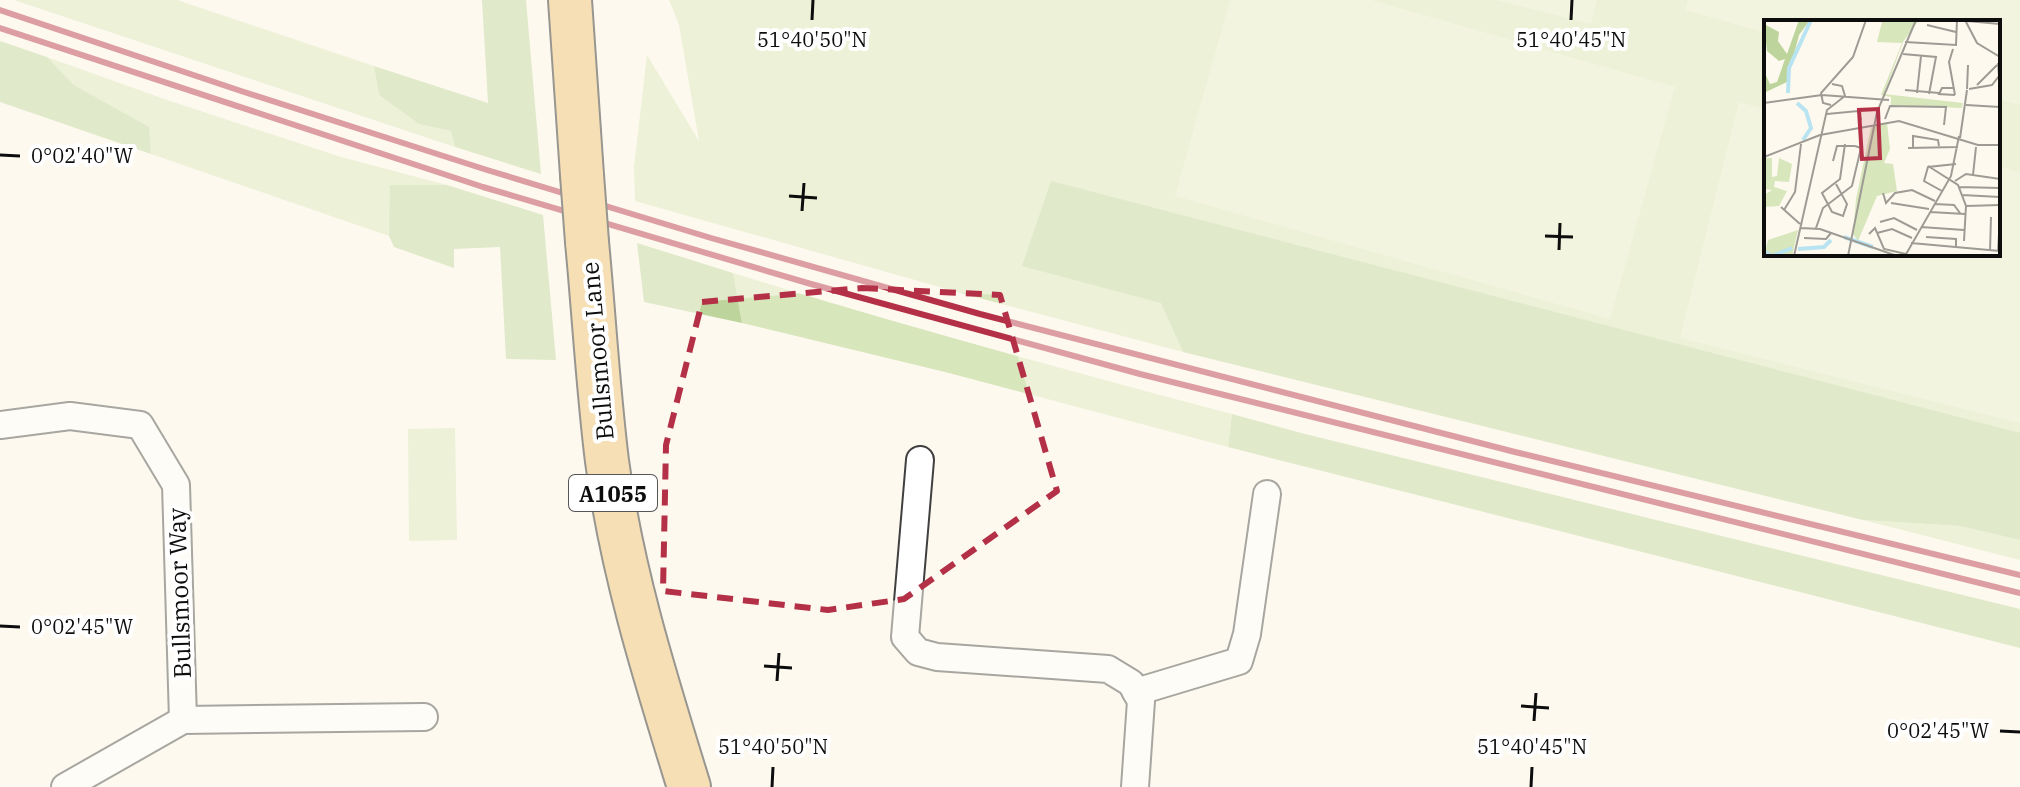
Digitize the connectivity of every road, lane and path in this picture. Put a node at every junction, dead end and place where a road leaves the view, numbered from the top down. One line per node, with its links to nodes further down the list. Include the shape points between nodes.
1 (570, 0): 9 (main road, Bullsmoor Lane / A1055, bridge, via 607,462 647,648)
2 (0, 425): 7 (street, Bullsmoor Way, via 70,416 140,425 176,485)
3 (920, 460): 5 (street, via 905,637 918,652 1108,669)
4 (1267, 494): 5 (street, via 1239,661)
5 (1136, 692): 10 (street, via 1141,701)
6 (424, 717): 7 (street)
7 (183, 720): 8 (street)
8 (65, 787)
9 (689, 787)
10 (1135, 787)

